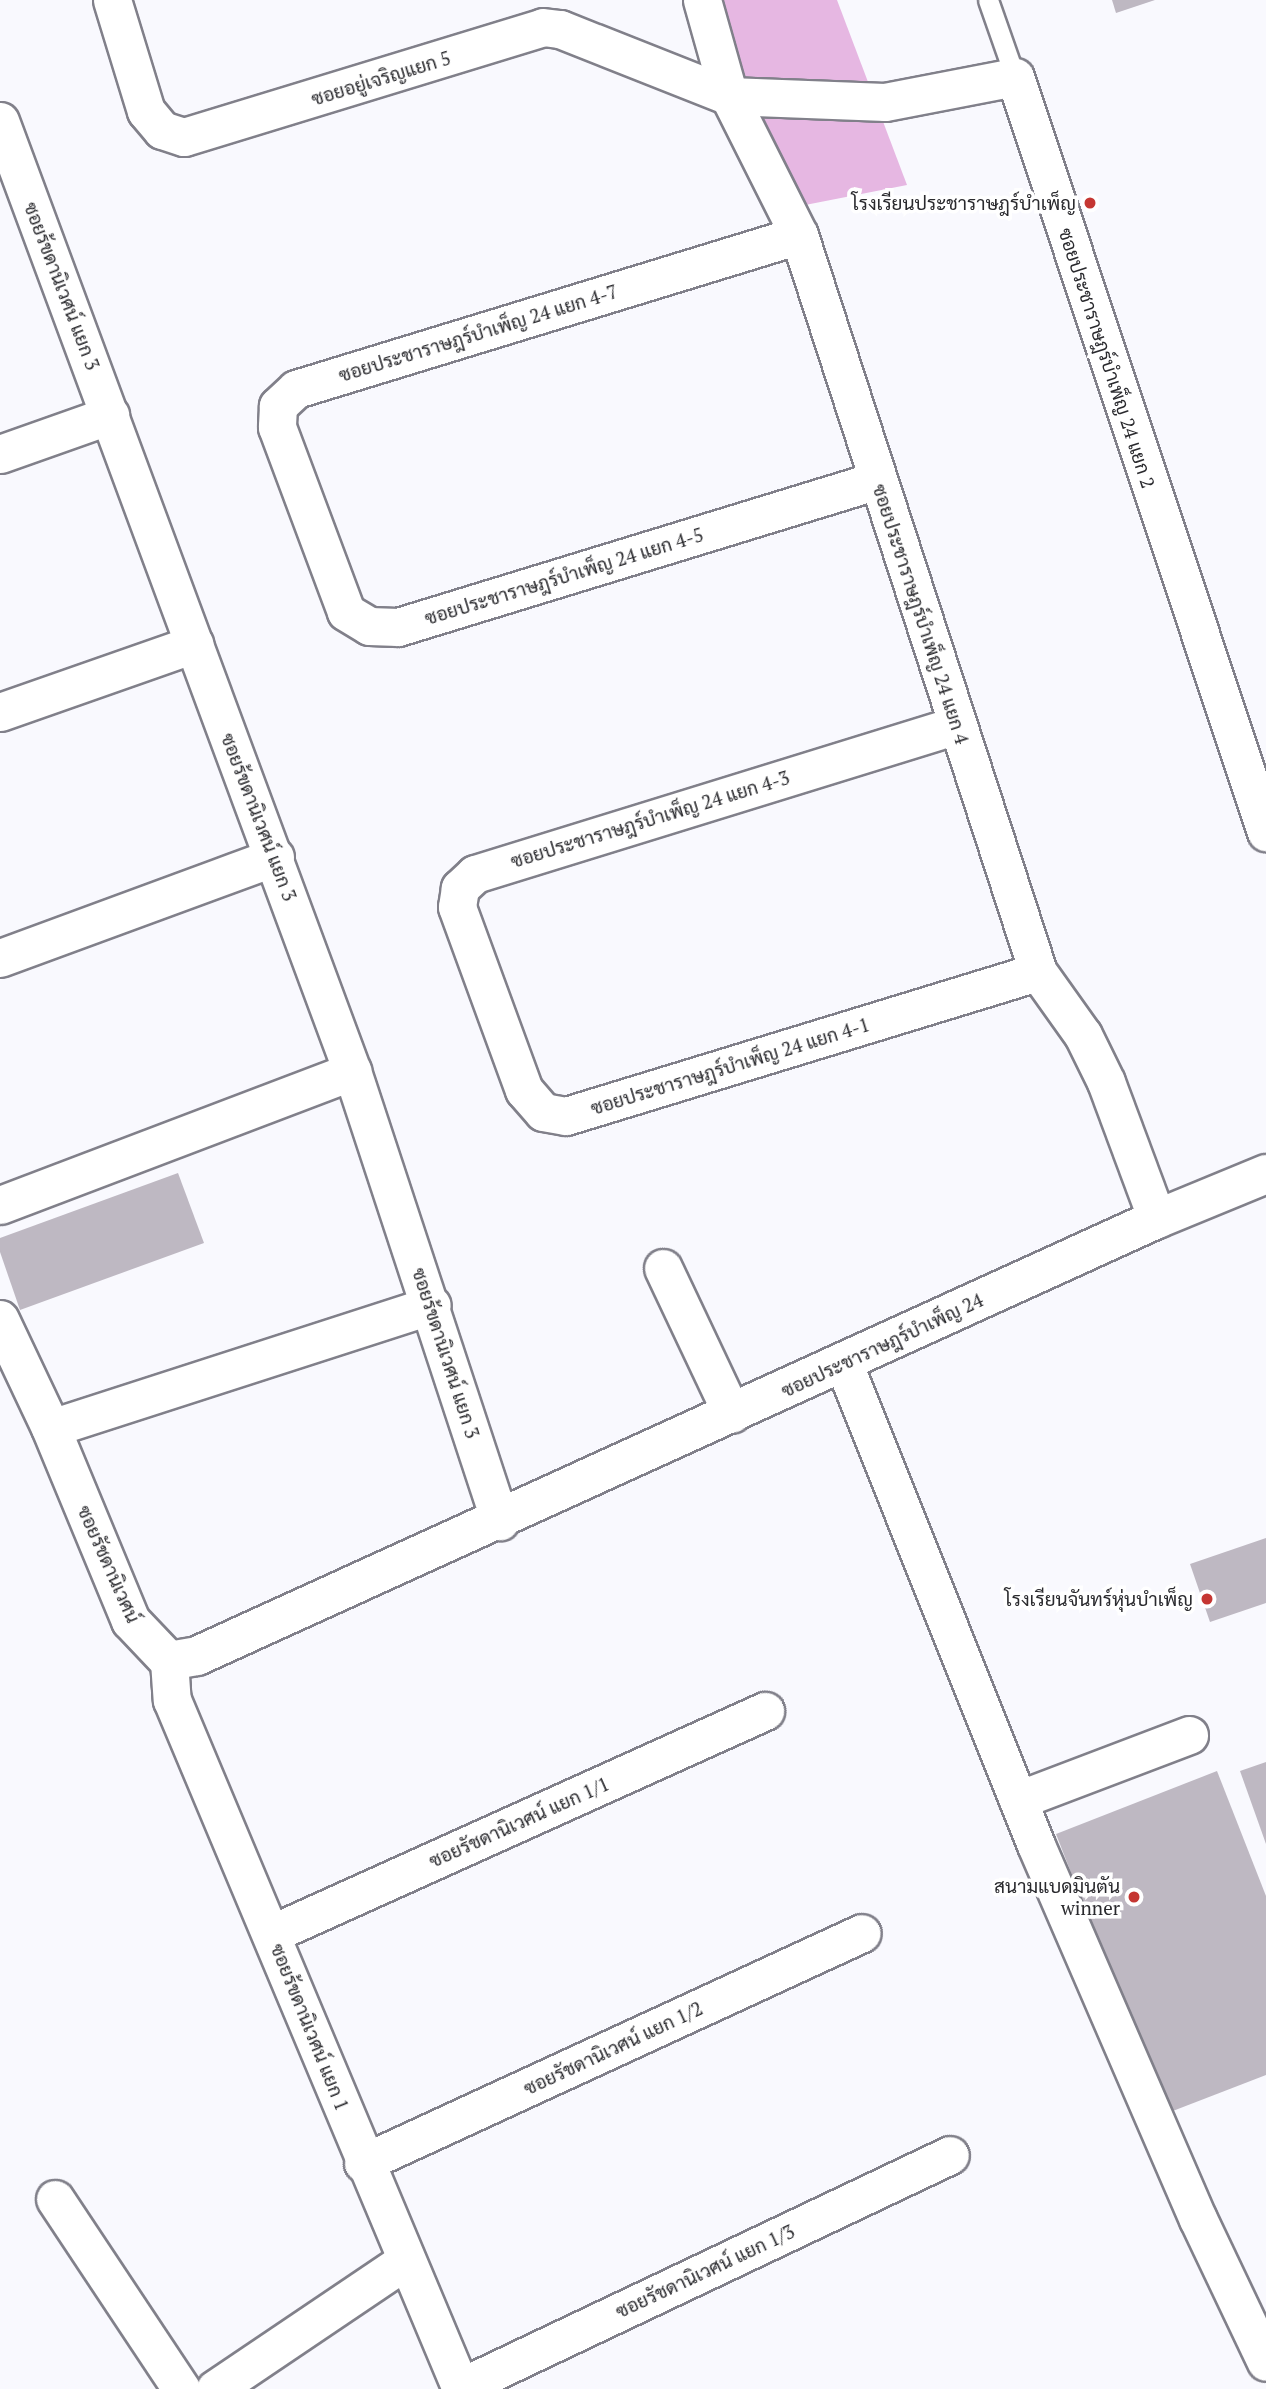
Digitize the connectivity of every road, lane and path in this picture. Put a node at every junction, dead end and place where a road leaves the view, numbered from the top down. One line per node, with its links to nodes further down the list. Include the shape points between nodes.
1 (112, 0): 5 (street, ซอยอยู่เจริญแยก 5, via 146,111 162,130 184,137 543,27 560,29)
2 (702, 0): 5 (street, ซอยประชาราษฎร์บำเพ็ญ 24 แยก 4)
3 (988, 0): 4 (lane)
4 (1015, 77): 5 (street, via 885,102); 16 (street, ซอยประชาราษฎร์บำเพ็ญ 24 แยก 2)
5 (729, 96): 8 (street, ซอยประชาราษฎร์บำเพ็ญ 24 แยก 4)
6 (0, 121): 7 (street, ซอยร้ขดานิเวศน์ แยก 3)
7 (15, 203): 9 (street, ซอยร้ขดานิเวศน์ แยก 3)
8 (799, 235): 11 (street, ซอยประชาราษฎร์บำเพ็ญ 24 แยก 4); 12 (street, ซอยประชาราษฎร์บำเพ็ญ 24 แยก 4-7, via 296,389 278,406 276,427)
9 (110, 415): 10 (street); 13 (street, ซอยร้ขดานิเวศน์ แยก 3)
10 (0, 454)
11 (878, 480): 12 (street, ซอยประชาราษฎร์บำเพ็ญ 24 แยก 4-5, via 398,627 369,626 346,612); 15 (street, ซอยประชาราษฎร์บำเพ็ญ 24 แยก 4)
12 (312, 520)
13 (194, 644): 14 (street); 17 (street, ซอยร้ขดานิเวศน์ แยก 3)
14 (0, 712)
15 (957, 725): 19 (street, ซอยประชาราษฎร์บำเพ็ญ 24 แยก 4); 20 (street, ซอยประชาราษฎร์บำเพ็ญ 24 แยก 4-3, via 475,874 460,888 457,907)
16 (1266, 832)
17 (275, 857): 18 (street); 21 (street, ซอยร้ขดานิเวศน์ แยก 3)
18 (0, 958)
19 (1038, 972): 20 (street, ซอยประชาราษฎร์บำเพ็ญ 24 แยก 4-1, via 566,1116 542,1112 524,1090); 24 (street, ซอยประชาราษฎร์บำเพ็ญ 24 แยก 4, via 1083,1035 1106,1082)
20 (491, 998)
21 (352, 1071): 23 (street); 26 (street, ซอยร้ขดานิเวศน์ แยก 3)
22 (1266, 1174): 24 (street, ซอยประชาราษฎร์บำเพ็ญ 24)
23 (0, 1205)
24 (1157, 1219): 28 (street, ซอยประชาราษฎร์บำเพ็ญ 24)
25 (663, 1268): 29 (street)
26 (432, 1306): 30 (street); 31 (street, ซอยร้ขดานิเวศน์ แยก 3)
27 (0, 1320): 30 (street, ซอยรัชดานิเวศน์)
28 (844, 1362): 29 (street, ซอยประชาราษฎร์บำเพ็ญ 24); 35 (street)
29 (732, 1414): 31 (street, ซอยประชาราษฎร์บำเพ็ญ 24)
30 (51, 1428): 32 (street, ซอยรัชดานิเวศน์, via 131,1621)
31 (500, 1521): 32 (street, via 197,1656)
32 (169, 1661): 36 (street, ซอยร้ขดานิเวศน์ แยก 1, via 172,1700)
33 (765, 1711): 36 (street, ซอยรัชดานิเวศน์ แยก 1/1)
34 (1189, 1735): 35 (street)
35 (1018, 1800): 42 (street, via 1198,2219)
36 (273, 1933): 39 (street, ซอยร้ขดานิเวศน์ แยก 1)
37 (862, 1933): 39 (street, ซอยรัชดานิเวศน์ แยก 1/2)
38 (950, 2155): 43 (street, ซอยรัชดานิเวศน์ แยก 1/3)
39 (363, 2163): 41 (street, ซอยร้ขดานิเวศน์ แยก 1)
40 (55, 2199): 44 (street)
41 (405, 2261): 43 (street, ซอยร้ขดานิเวศน์ แยก 1); 45 (street)
42 (1266, 2362)
43 (461, 2388)
44 (181, 2389)
45 (215, 2389)

